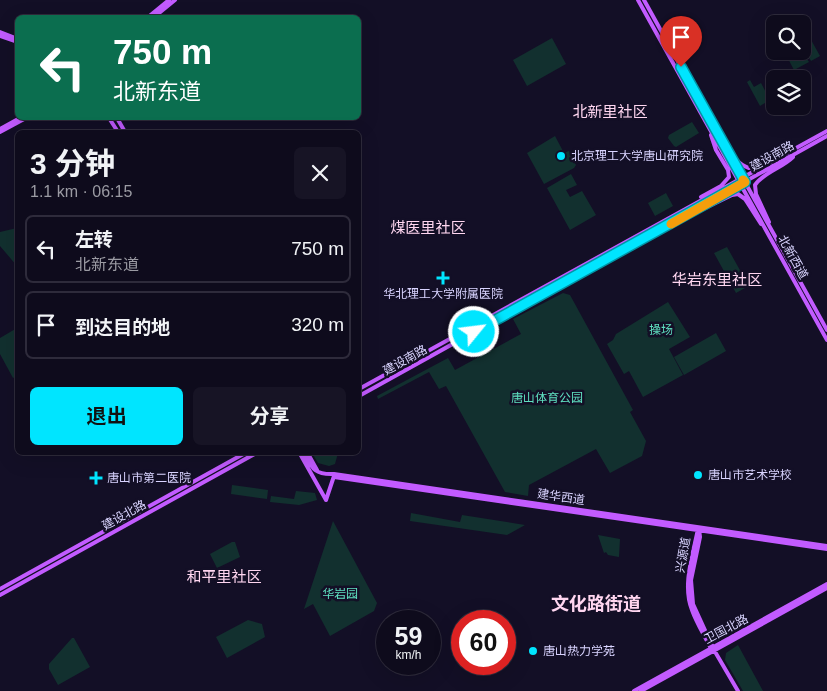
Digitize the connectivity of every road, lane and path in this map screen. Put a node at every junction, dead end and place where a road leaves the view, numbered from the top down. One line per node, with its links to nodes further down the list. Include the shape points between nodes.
1 (169, 0): 5 (main road)
2 (175, 0): 6 (main road)
3 (638, 0): 11 (main road)
4 (644, 0): 12 (main road)
5 (151, 15)
6 (157, 15)
7 (0, 34): 8 (main road)
8 (15, 39)
9 (17, 120): 13 (main road)
10 (22, 120): 13 (main road)
11 (708, 126): 18 (main road); 21 (main road, via 729,177 721,186)
12 (715, 129): 16 (main road, via 736,161 745,167); 18 (main road)
13 (0, 130)
14 (827, 131): 16 (main road, 建设南路)
15 (827, 136): 17 (main road, 建设南路)
16 (793, 149): 18 (main road, 建设南路)
17 (798, 152): 19 (main road, 建设南路); 23 (main road, via 787,164 760,178 755,185)
18 (740, 179): 19 (main road); 21 (main road, 建设南路)
19 (743, 184): 20 (main road, 建设南路); 22 (main road, 北新西道); 23 (main road, 北新西道)
20 (686, 215): 22 (main road, via 738,194); 27 (main road, 建设南路)
21 (672, 216): 26 (main road, 建设南路)
22 (764, 226): 25 (main road, 北新西道)
23 (772, 232): 24 (main road, 北新西道)
24 (827, 330)
25 (827, 340)
26 (361, 388)
27 (361, 395)
28 (240, 455): 41 (main road, 建设北路)
29 (253, 455): 33 (main road, 建设北路)
30 (256, 455): 33 (main road)
31 (302, 455): 34 (main road, 建华西道, via 320,474)
32 (302, 455): 35 (main road, 建华西道)
33 (239, 463): 42 (main road, 建设北路)
34 (332, 475): 36 (main road); 37 (main road, 建华西道); 37 (main road, 建华西道)
35 (321, 493): 36 (main road); 36 (main road, 建华西道, via 326,500)
36 (328, 493)
37 (698, 529): 38 (main road, 建华西道); 43 (main road, 兴源道, via 688,593 691,608)
38 (827, 547)
39 (827, 584): 43 (main road, 卫国北路)
40 (827, 588): 43 (main road, 卫国北路)
41 (0, 589)
42 (0, 595)
43 (713, 649): 44 (main road, 卫国北路); 45 (main road, 卫国北路); 46 (main road, 兴源道)
44 (634, 691)
45 (641, 691)
46 (736, 691)

